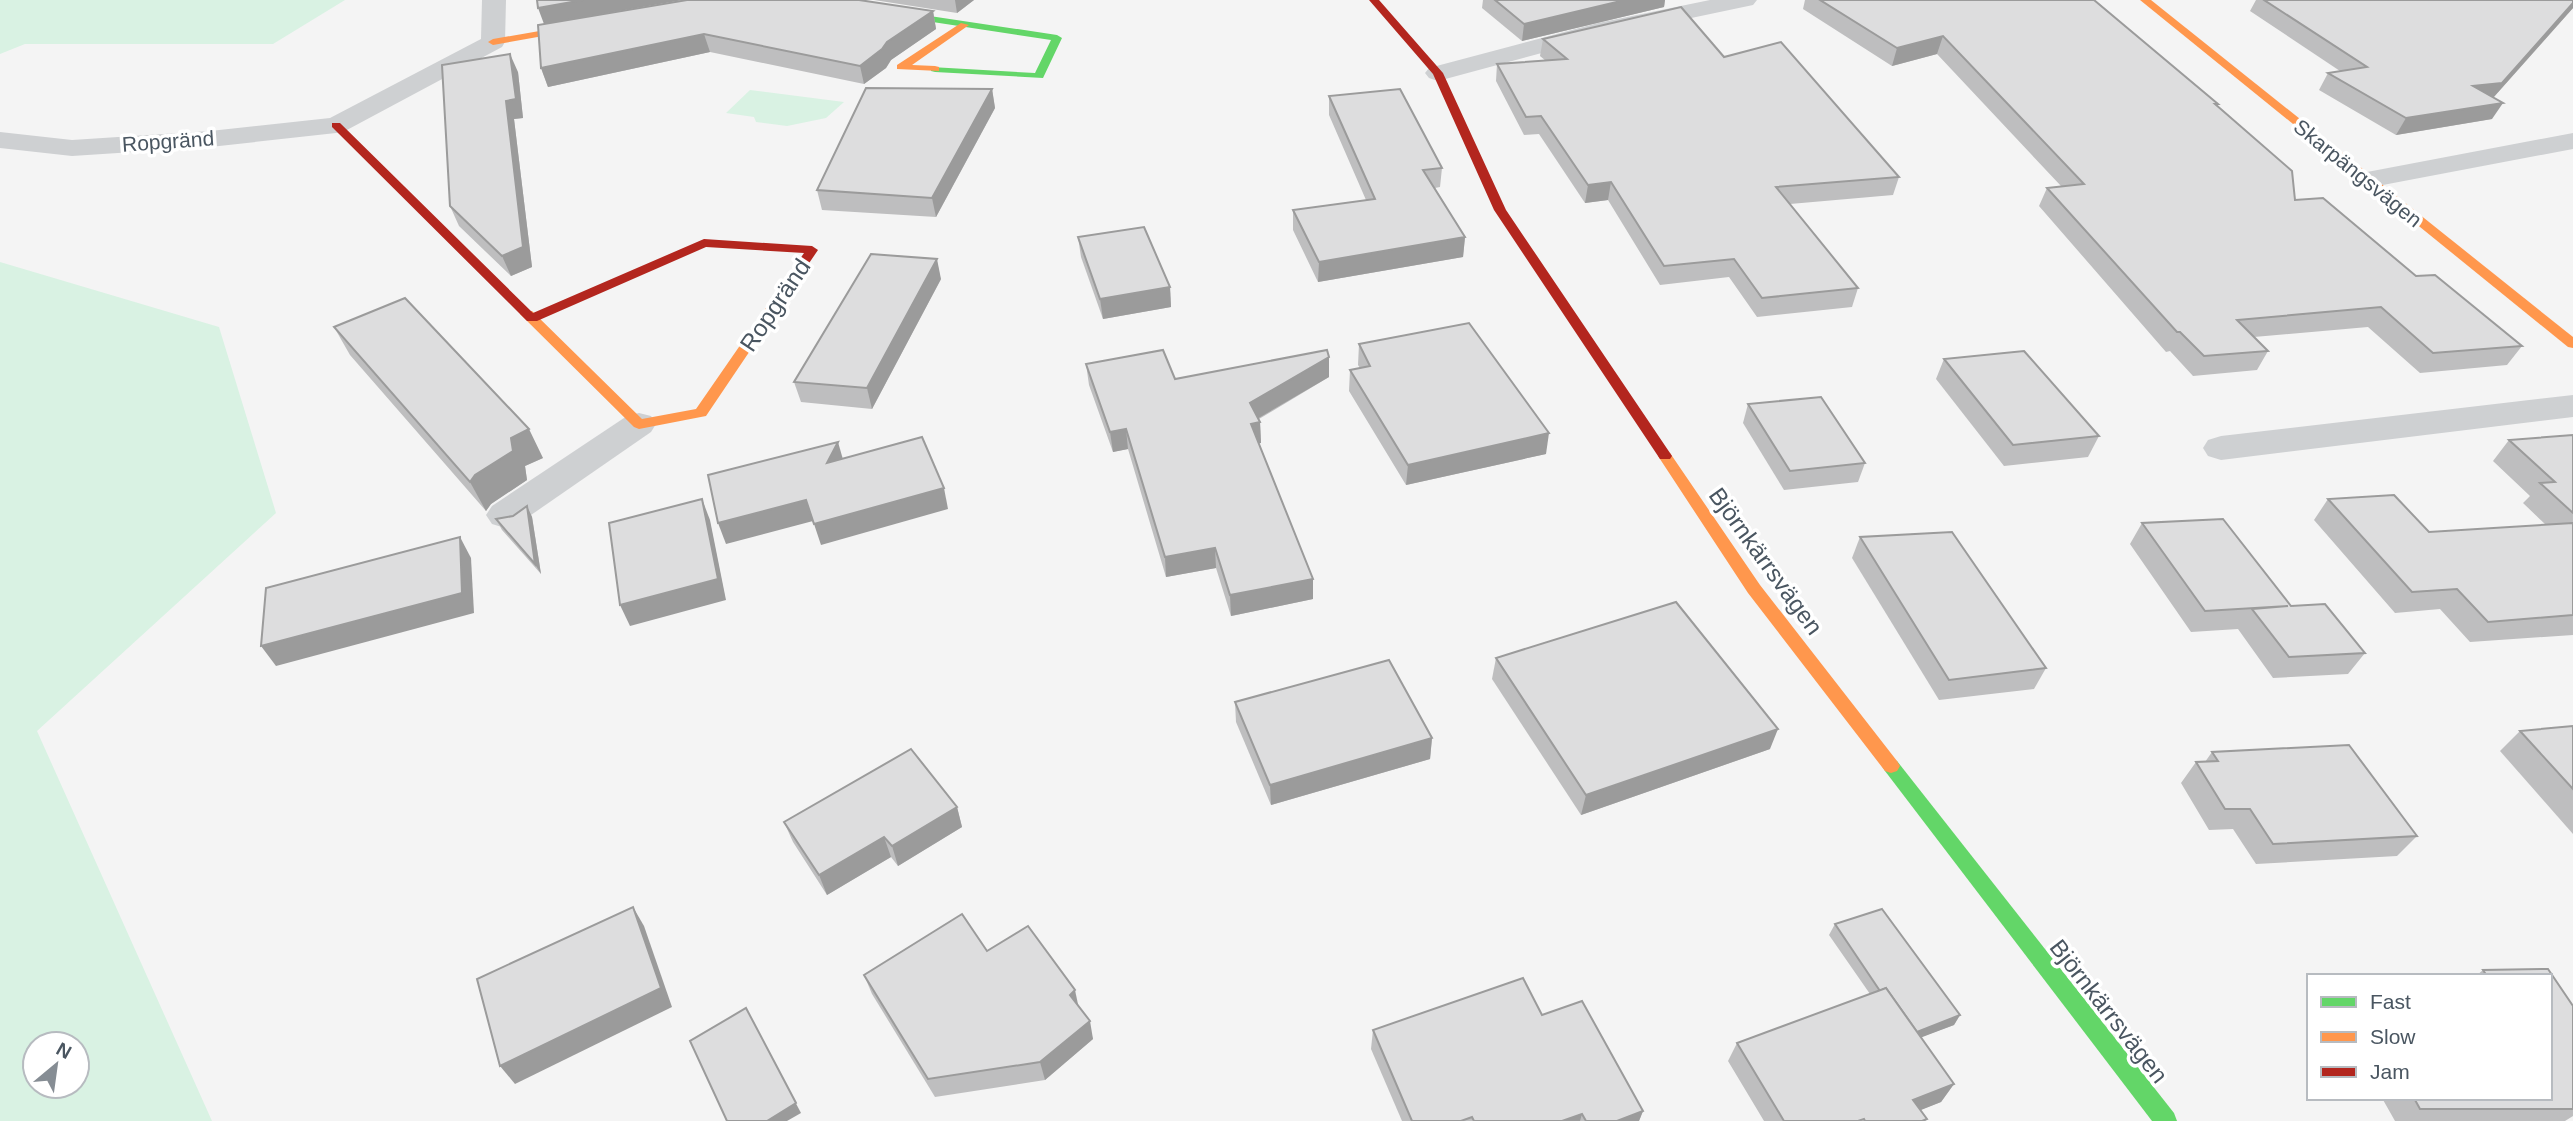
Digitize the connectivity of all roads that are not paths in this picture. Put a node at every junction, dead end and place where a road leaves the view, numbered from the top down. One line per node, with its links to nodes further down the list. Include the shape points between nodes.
1 (494, 0): 8 (street)
2 (1374, 0): 9 (street, Björnkärrsvägen)
3 (1745, 0): 9 (street, via 1598,30)
4 (2145, 0): 13 (street, Skarpängsvägen)
5 (871, 10): 7 (street)
6 (601, 23): 8 (street, Ropgränd)
7 (964, 25): 7 (street, via 1004,31 1057,38 1039,76 901,67)
8 (493, 42): 10 (street, Ropgränd)
9 (1438, 73): 20 (street, Björnkärrsvägen, via 1500,210 1755,589)
10 (336, 125): 11 (street, Ropgränd, via 72,148); 14 (street)
11 (0, 140)
12 (2573, 141): 13 (street)
13 (2367, 180): 15 (street, Skarpängsvägen)
14 (532, 318): 17 (street); 17 (street, Ropgränd, via 704,243 812,250 701,413)
15 (2573, 344)
16 (2573, 406): 18 (street)
17 (639, 424): 19 (street, Ropgränd)
18 (2221, 448)
19 (505, 515)
20 (2165, 1121)

